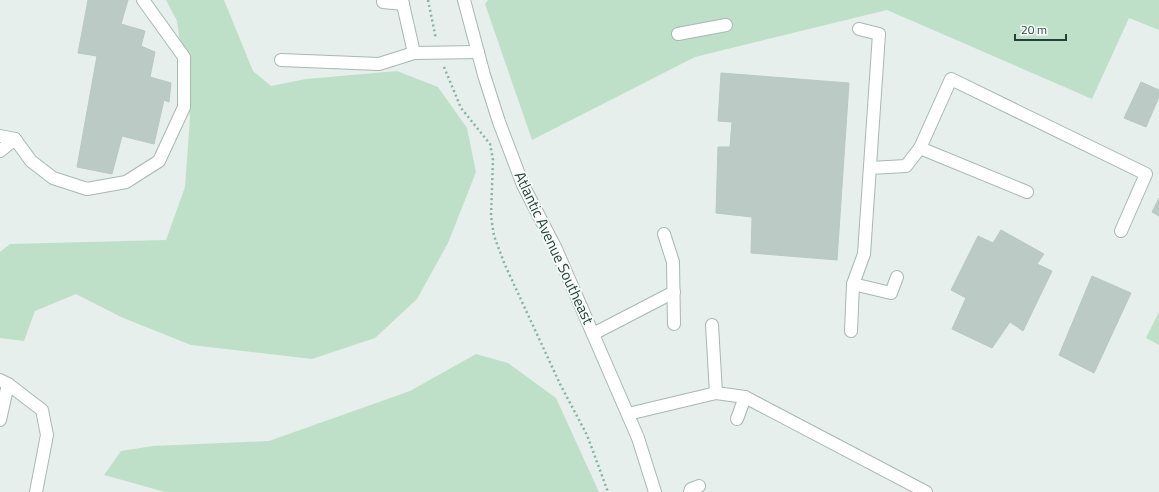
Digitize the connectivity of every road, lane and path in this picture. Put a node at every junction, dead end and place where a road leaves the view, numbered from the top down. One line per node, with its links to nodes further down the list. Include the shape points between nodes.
1 (143, 0): 14 (street, via 184,57 184,107 159,162 126,182 86,189 52,178 31,161)
2 (428, 0): 11 (path)
3 (464, 0): 9 (street, Atlantic Avenue Southeast)
4 (383, 2): 5 (street)
5 (402, 2): 10 (street)
6 (726, 25): 8 (street)
7 (859, 29): 17 (street, via 879,34)
8 (678, 34)
9 (478, 52): 11 (street); 27 (street, Atlantic Avenue Southeast, via 499,122 523,185 556,249)
10 (414, 53): 11 (street); 12 (street, via 379,64)
11 (440, 53): 35 (path, via 461,108 490,144 493,160 491,216 494,236 505,265 587,436)
12 (281, 60)
13 (0, 136): 14 (street)
14 (15, 139): 16 (street)
15 (920, 148): 17 (street, via 906,166); 18 (street); 19 (street, via 951,79 1146,174)
16 (0, 151)
17 (870, 168): 22 (street, via 864,254)
18 (1027, 192)
19 (1121, 231)
20 (664, 234): 23 (street, via 674,262)
21 (897, 277): 22 (street, via 891,293)
22 (852, 284): 26 (street)
23 (674, 292): 24 (street); 27 (street)
24 (674, 324)
25 (712, 325): 29 (street)
26 (851, 331)
27 (593, 334): 31 (street, Atlantic Avenue Southeast)
28 (4, 382): 33 (street); 34 (street, via 42,410 47,435)
29 (716, 393): 30 (street); 31 (street)
30 (745, 397): 32 (street); 37 (street)
31 (628, 414): 36 (street, Atlantic Avenue Southeast)
32 (737, 419)
33 (0, 420)
34 (36, 492)
35 (608, 492)
36 (655, 492)
37 (926, 492)

